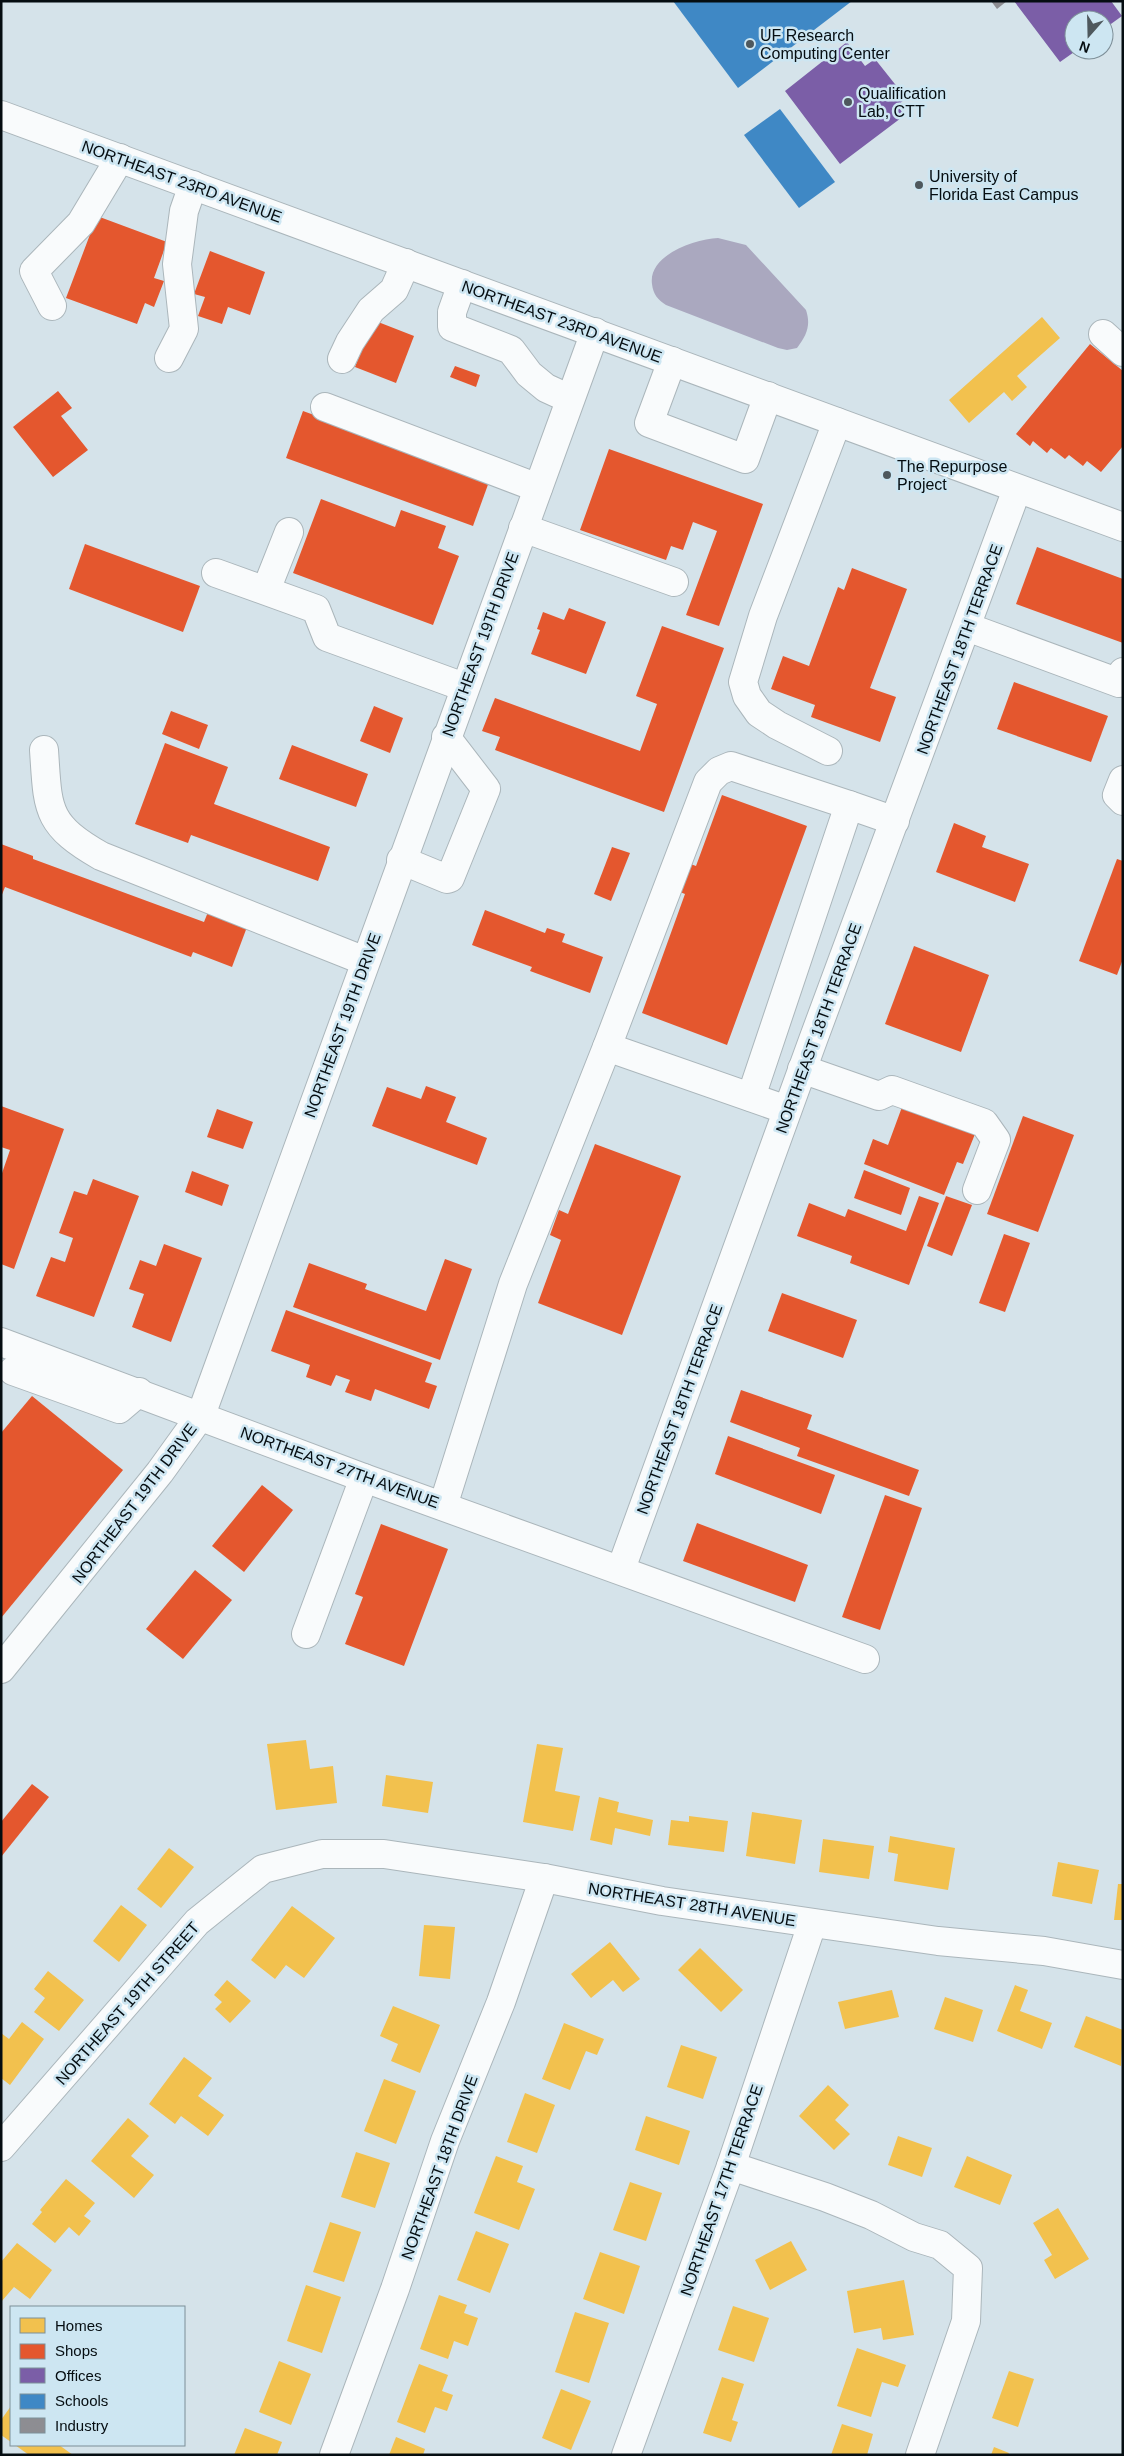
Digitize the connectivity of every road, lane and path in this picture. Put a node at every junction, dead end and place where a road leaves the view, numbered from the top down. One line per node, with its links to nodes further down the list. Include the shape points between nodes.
1 (1, 115): 2 (street, NORTHEAST 23RD AVENUE)
2 (120, 158): 3 (street, NORTHEAST 23RD AVENUE); 6 (street, via 81,223 34,270)
3 (193, 185): 4 (street, NORTHEAST 23RD AVENUE); 8 (street, via 184,211 178,264 184,329)
4 (406, 263): 5 (street, NORTHEAST 23RD AVENUE); 9 (street, via 394,290 371,310)
5 (462, 284): 7 (street, NORTHEAST 23RD AVENUE); 12 (street, via 452,312 452,326 511,350 546,388)
6 (52, 306)
7 (594, 332): 10 (street, NORTHEAST 23RD AVENUE); 12 (street, NORTHEAST 19TH DRIVE)
8 (169, 358)
9 (342, 359)
10 (672, 361): 11 (street, NORTHEAST 23RD AVENUE); 11 (street, via 649,423 737,456 746,459)
11 (768, 396): 14 (street, NORTHEAST 23RD AVENUE)
12 (570, 399): 15 (street, NORTHEAST 19TH DRIVE)
13 (325, 407): 15 (street)
14 (838, 422): 16 (street, NORTHEAST 23RD AVENUE); 28 (street, via 763,616 743,682 746,696 759,713)
15 (538, 488): 18 (street, NORTHEAST 19TH DRIVE)
16 (1017, 488): 17 (street, NORTHEAST 23RD AVENUE); 23 (street, NORTHEAST 18TH TERRACE)
17 (1122, 525)
18 (524, 528): 21 (street); 25 (street, NORTHEAST 19TH DRIVE)
19 (289, 532): 22 (street)
20 (216, 573): 22 (street)
21 (674, 582)
22 (266, 590): 25 (street, via 316,609 327,637)
23 (967, 627): 24 (street, via 1119,682); 32 (street, NORTHEAST 18TH TERRACE)
24 (1123, 672)
25 (464, 687): 26 (street, NORTHEAST 19TH DRIVE)
26 (446, 737): 33 (street, NORTHEAST 19TH DRIVE); 33 (street, via 486,790 450,878)
27 (44, 750): 34 (street, via 48,803 62,828 79,843 101,856)
28 (828, 751)
29 (1123, 780): 30 (street, via 1117,795)
30 (1123, 801)
31 (849, 805): 32 (street); 35 (street, via 731,766 718,771 708,782); 37 (street)
32 (895, 821): 36 (street, NORTHEAST 18TH TERRACE)
33 (401, 860): 34 (street, NORTHEAST 19TH DRIVE)
34 (365, 962): 42 (street, NORTHEAST 19TH DRIVE)
35 (607, 1047): 37 (street); 44 (street, via 513,1284)
36 (802, 1069): 38 (street, NORTHEAST 18TH TERRACE); 39 (street, via 879,1096 892,1090 984,1122 996,1140)
37 (751, 1097): 38 (street)
38 (787, 1110): 45 (street, NORTHEAST 18TH TERRACE)
39 (977, 1190)
40 (1, 1342): 41 (street, NORTHEAST 27TH AVENUE)
41 (14, 1370): 42 (street, NORTHEAST 27TH AVENUE, via 139,1392)
42 (200, 1415): 43 (street, NORTHEAST 27TH AVENUE); 48 (street, NORTHEAST 19TH DRIVE, via 160,1472)
43 (364, 1478): 44 (street, NORTHEAST 27TH AVENUE); 46 (street)
44 (442, 1506): 45 (street, NORTHEAST 27TH AVENUE)
45 (621, 1569): 47 (street, NORTHEAST 27TH AVENUE)
46 (306, 1634)
47 (865, 1659)
48 (1, 1669)
49 (264, 1869): 50 (street, NORTHEAST 28TH AVENUE, via 322,1854 384,1854); 53 (street, NORTHEAST 19TH STREET, via 198,1922)
50 (544, 1878): 51 (street, NORTHEAST 28TH AVENUE, via 662,1901); 55 (street, NORTHEAST 18TH DRIVE, via 501,2002 445,2141)
51 (812, 1924): 52 (street, NORTHEAST 28TH AVENUE, via 1044,1951); 54 (street, NORTHEAST 17TH TERRACE)
52 (1123, 1965)
53 (1, 2147)
54 (731, 2166): 56 (street, NORTHEAST 17TH TERRACE); 57 (street, via 871,2215 914,2237 940,2245 968,2268 966,2321)
55 (334, 2455)
56 (626, 2455)
57 (920, 2455)

